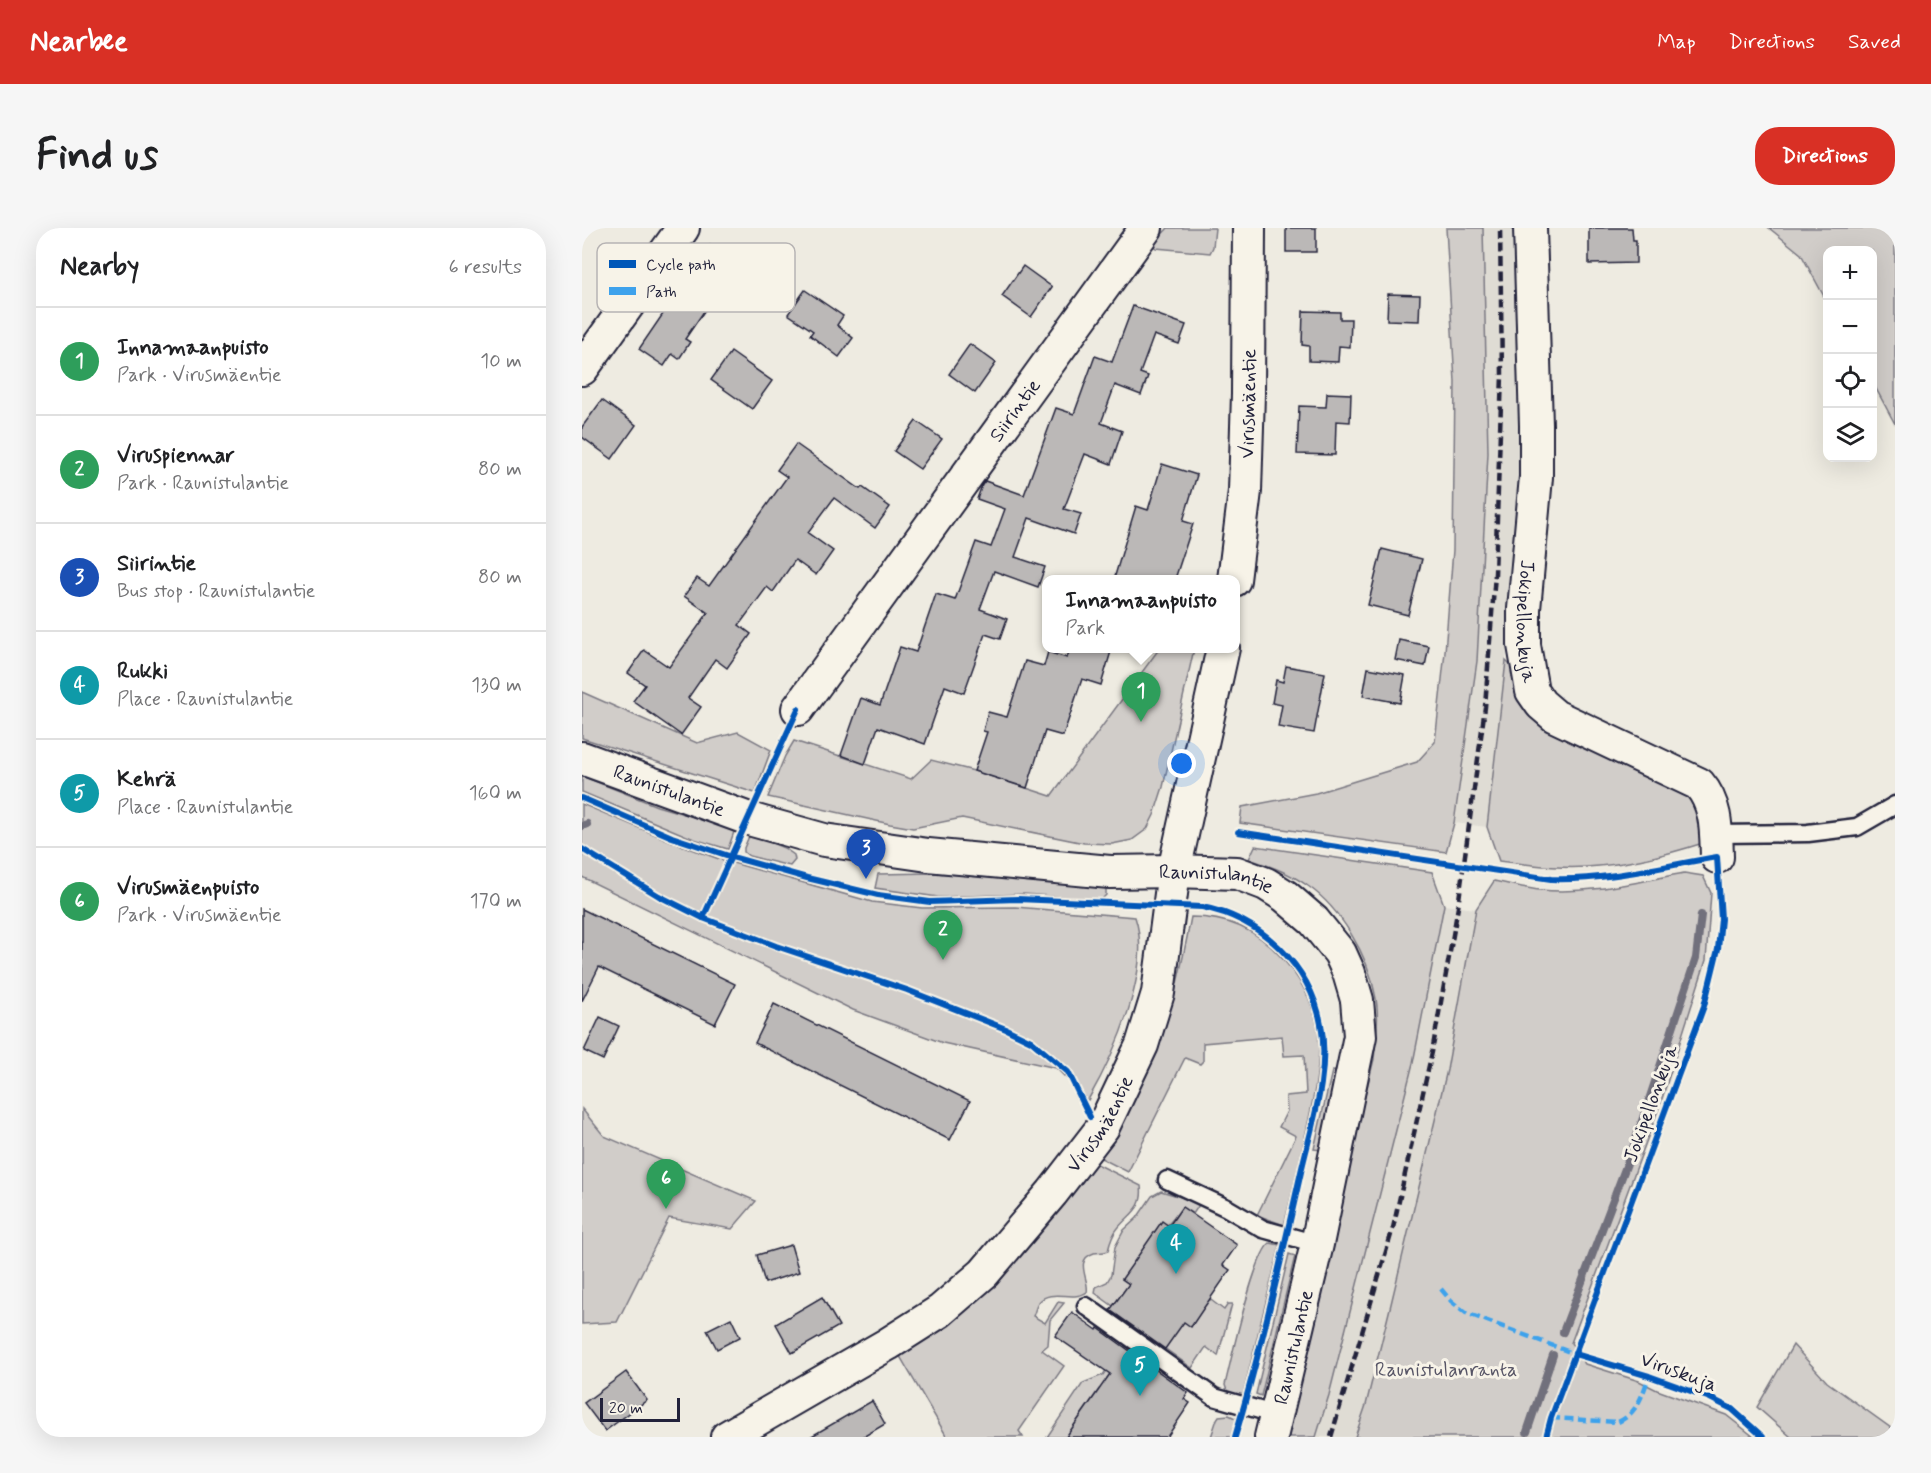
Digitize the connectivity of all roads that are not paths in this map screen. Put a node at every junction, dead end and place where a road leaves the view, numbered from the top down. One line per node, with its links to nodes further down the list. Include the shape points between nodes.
1 (683, 228): 5 (street)
2 (1146, 228): 10 (street, Siirintie)
3 (1249, 228): 8 (street, Virusmäentie, via 1245,491)
4 (1530, 228): 13 (street, Jokipellonkuja, via 1536,477 1524,645 1532,691 1555,716 1699,784 1715,814)
5 (672, 243)
6 (623, 312): 7 (street)
7 (582, 369)
8 (1234, 575)
9 (1222, 653): 14 (street, Virusmäentie)
10 (798, 709)
11 (582, 758): 14 (street, Raunistulantie, via 749,819 824,840 928,855 1098,871)
12 (1895, 805): 13 (lane, via 1857,827)
13 (1717, 845)
14 (1174, 871): 16 (street, Raunistulantie, via 1237,873 1266,884 1314,921 1340,953 1349,973 1357,1000 1360,1036); 19 (street, Virusmäentie, via 1158,993 1142,1045 1103,1127 1058,1185 984,1273 940,1311)
15 (1167, 1180): 16 (lane, via 1263,1228)
16 (1317, 1244): 18 (street, Raunistulantie)
17 (1086, 1306): 18 (lane, via 1214,1397)
18 (1274, 1426)
19 (727, 1437)

